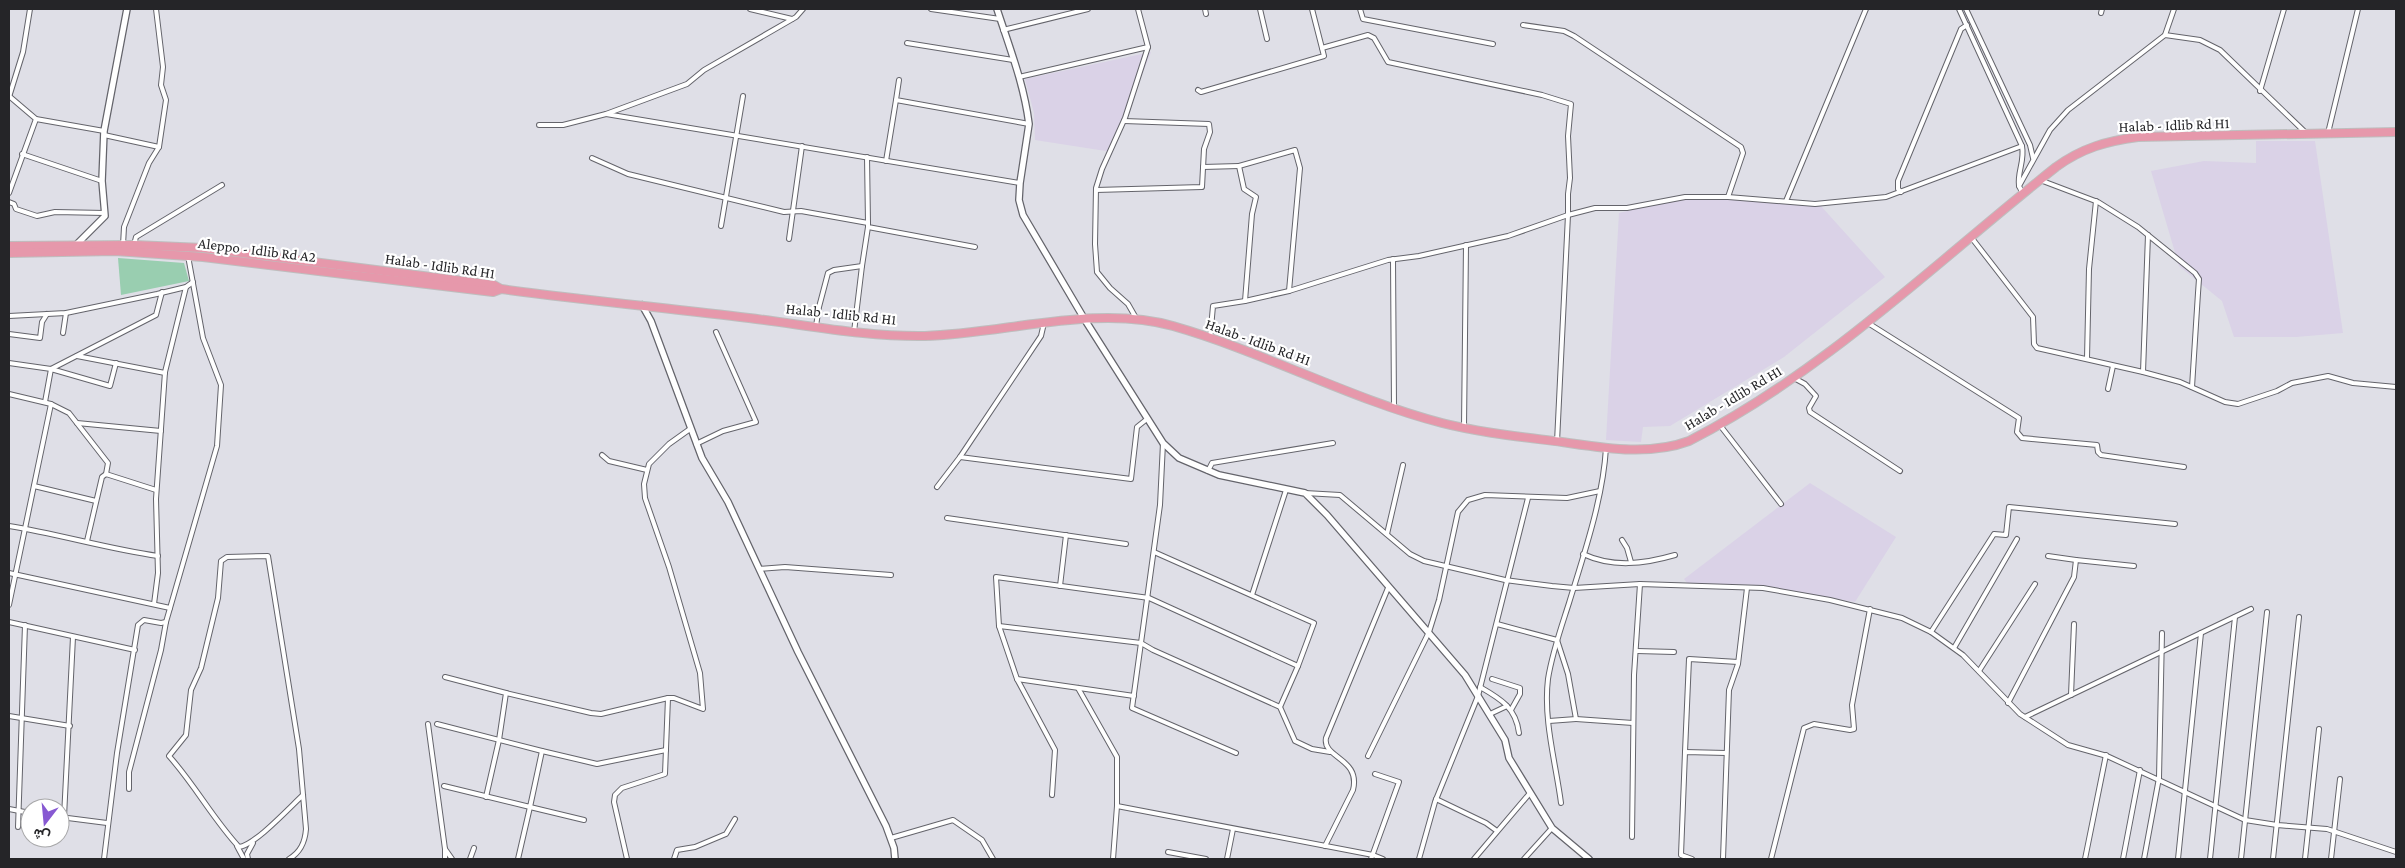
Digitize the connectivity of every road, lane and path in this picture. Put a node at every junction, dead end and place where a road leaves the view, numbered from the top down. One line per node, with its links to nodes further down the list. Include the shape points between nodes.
1 (30, 9): 37 (street, via 23,52)
2 (127, 9): 46 (street)
3 (156, 9): 52 (street, via 163,67 161,86 166,100)
4 (750, 9): 21 (street)
5 (803, 9): 21 (street)
6 (931, 9): 22 (street)
7 (997, 9): 22 (street)
8 (1088, 9): 25 (street)
9 (1138, 9): 30 (street)
10 (1205, 9): 20 (street)
11 (1260, 9): 27 (street)
12 (1312, 9): 31 (street)
13 (1360, 9): 29 (street, via 1363,19)
14 (1866, 9): 70 (street)
15 (1959, 9): 24 (street)
16 (1966, 9): 56 (street, via 2030,145)
17 (2174, 9): 26 (street)
18 (2284, 9): 36 (street)
19 (2358, 9): 47 (street)
20 (1206, 14)
21 (792, 19): 40 (street, via 704,70 688,84)
22 (1000, 19): 25 (street)
23 (1523, 25): 69 (street, via 1564,31 1574,36 1741,147 1744,153)
24 (1967, 25): 51 (street); 66 (street, via 1961,29 1898,181)
25 (1003, 30): 32 (street)
26 (2165, 35): 36 (street, via 2210,44 2230,58); 56 (street, via 2068,110 2050,130)
27 (1267, 39)
28 (907, 43): 32 (street)
29 (1493, 44)
30 (1148, 47): 33 (street); 42 (street)
31 (1322, 48): 35 (street, via 1324,56 1202,92); 75 (street, via 1368,35 1374,38 1388,62 1571,104)
32 (1014, 60): 33 (street)
33 (1019, 77): 43 (street)
34 (899, 80): 39 (street)
35 (1198, 90)
36 (2260, 91): 48 (street)
37 (9, 96): 41 (street)
38 (743, 96): 49 (street)
39 (896, 100): 43 (street); 57 (street)
40 (606, 114): 44 (street, via 563,125); 49 (street)
41 (36, 119): 46 (street); 53 (street)
42 (1124, 121): 59 (street, via 1209,124); 64 (street)
43 (1029, 124): 62 (street)
44 (540, 125)
45 (2396, 132): 47 (highway, Halab - Idlib Rd H1)
46 (104, 133): 52 (street); 61 (street)
47 (2328, 133): 48 (highway, Halab - Idlib Rd H1)
48 (2307, 134): 60 (highway, Halab - Idlib Rd H1, via 2118,139 2078,153)
49 (736, 136): 50 (street); 68 (street)
50 (802, 146): 54 (street); 73 (street)
51 (2022, 146): 65 (street, via 2024,161 2018,181); 66 (street)
52 (159, 147): 81 (street, via 149,163 124,228)
53 (22, 154): 61 (street); 67 (street)
54 (867, 157): 57 (street); 76 (street)
55 (592, 158): 68 (street, via 628,174)
56 (2033, 160): 65 (street)
57 (886, 161): 62 (street)
58 (1239, 166): 59 (street); 98 (street, via 1296,150 1300,168); 100 (street, via 1244,189 1256,198)
59 (1203, 167): 64 (street, via 1202,187)
60 (2040, 180): 65 (highway, Halab - Idlib Rd H1); 71 (street)
61 (102, 182): 74 (street)
62 (1020, 183): 105 (street, via 1023,215)
63 (222, 185): 82 (street, via 136,237)
64 (1096, 190): 106 (street, via 1096,268 1103,280 1128,304)
65 (2021, 190): 79 (highway, Halab - Idlib Rd H1)
66 (1901, 192): 70 (street, via 1886,197 1822,203)
67 (9, 193)
68 (726, 196): 73 (street, via 784,212); 77 (street)
69 (1728, 196): 70 (street); 75 (street, via 1685,197 1627,208 1595,208)
70 (1786, 201)
71 (2096, 201): 78 (street); 116 (street, via 2090,253)
72 (9, 202): 74 (street, via 16,209 37,216 55,212)
73 (793, 211): 76 (street); 80 (street)
74 (105, 213): 85 (street, via 100,223)
75 (1568, 215): 83 (street, via 1508,236); 139 (street)
76 (868, 225): 86 (street); 92 (street)
77 (721, 226)
78 (2148, 235): 121 (street); 124 (street, via 2199,279)
79 (1971, 237): 108 (highway, Halab - Idlib Rd H1); 116 (street, via 2033,317 2037,348)
80 (788, 239)
81 (123, 245): 82 (highway, Halab - Idlib Rd H1); 85 (highway, Halab - Idlib Rd H1)
82 (134, 245): 89 (highway, Halab - Idlib Rd H1, via 203,248)
83 (1466, 245): 91 (street); 136 (street)
84 (9, 246): 85 (highway, Halab - Idlib Rd H1)
85 (76, 246)
86 (974, 247)
87 (9, 253): 88 (highway, Aleppo - Idlib Rd A2, via 115,251)
88 (188, 256): 90 (highway, Aleppo - Idlib Rd A2); 95 (street)
89 (264, 256): 90 (highway, via 220,253); 93 (highway, Halab - Idlib Rd H1)
90 (220, 259): 94 (highway, Aleppo - Idlib Rd A2)
91 (1394, 259): 98 (street); 132 (street)
92 (862, 266): 109 (street, via 828,273); 111 (street)
93 (380, 271): 94 (highway, via 381,276); 97 (highway, Halab - Idlib Rd H1, via 494,285)
94 (348, 275): 97 (highway, Aleppo - Idlib Rd A2, via 493,292)
95 (193, 282): 96 (street); 195 (street, via 203,338 221,385 217,446)
96 (186, 287): 99 (street); 122 (street)
97 (501, 289): 101 (highway, Halab - Idlib Rd H1)
98 (1289, 291): 100 (street)
99 (162, 292): 102 (street); 115 (street, via 156,315)
100 (1245, 301): 114 (street, via 1214,306)
101 (642, 305): 109 (highway, Halab - Idlib Rd H1); 137 (street, via 651,321)
102 (66, 313): 103 (street); 112 (street)
103 (47, 314): 104 (street); 113 (street, via 42,322 40,338)
104 (9, 316)
105 (1085, 320): 106 (highway, Halab - Idlib Rd H1); 107 (highway, Halab - Idlib Rd H1); 133 (street)
106 (1137, 320): 114 (highway, Halab - Idlib Rd H1, via 1172,326)
107 (1044, 323): 111 (highway, Halab - Idlib Rd H1, via 925,336); 145 (street, via 1042,336)
108 (1868, 323): 123 (highway, Halab - Idlib Rd H1); 147 (street, via 2019,418 2017,432 2022,438 2097,445 2101,455)
109 (816, 326): 111 (highway, Halab - Idlib Rd H1)
110 (716, 332): 142 (street, via 756,422 723,431)
111 (854, 332)
112 (63, 333)
113 (9, 334)
114 (1210, 339): 132 (highway, Halab - Idlib Rd H1)
115 (77, 356): 118 (street); 120 (street)
116 (2087, 358): 119 (street)
117 (9, 363): 120 (street)
118 (116, 363): 120 (street, via 110,386); 122 (street)
119 (2113, 366): 121 (street); 126 (street)
120 (51, 369): 130 (street)
121 (2143, 372): 124 (street)
122 (165, 373): 138 (street)
123 (1794, 378): 135 (highway, Halab - Idlib Rd H1); 150 (street, via 1816,396 1810,412)
124 (2192, 387): 125 (street, via 2225,402 2238,404 2292,383 2328,376 2353,383)
125 (2396, 387)
126 (2108, 389)
127 (9, 394): 128 (street)
128 (15, 396): 129 (street); 130 (street)
129 (9, 400)
130 (45, 402): 131 (street)
131 (50, 404): 134 (street, via 69,414); 152 (street)
132 (1394, 407): 136 (highway, Halab - Idlib Rd H1)
133 (1147, 419): 140 (street); 145 (street, via 1137,427 1131,479)
134 (77, 423): 138 (street); 151 (street, via 108,463)
135 (1719, 424): 143 (highway, Halab - Idlib Rd H1, via 1674,447 1643,450); 160 (street)
136 (1464, 427): 139 (highway, Halab - Idlib Rd H1)
137 (690, 429): 142 (street); 148 (street, via 669,444)
138 (161, 431): 154 (street)
139 (1557, 442): 143 (highway, Halab - Idlib Rd H1)
140 (1163, 443): 149 (street, via 1179,458); 171 (street)
141 (1334, 443): 149 (street, via 1212,463)
142 (696, 444): 180 (street, via 728,502)
143 (1606, 448): 156 (street)
144 (602, 455): 148 (street, via 609,461)
145 (960, 456): 153 (street)
146 (1403, 465): 165 (street)
147 (2184, 467)
148 (647, 470): 231 (street, via 645,498 700,673 703,709)
149 (1208, 470): 155 (street)
150 (1900, 471)
151 (106, 474): 154 (street); 159 (street, via 102,477)
152 (34, 486): 159 (street); 164 (street)
153 (937, 487)
154 (156, 490): 173 (street)
155 (1286, 490): 157 (street); 191 (street)
156 (1600, 491): 158 (street, via 1567,498); 172 (street)
157 (1305, 493): 165 (street, via 1340,496); 188 (street)
158 (1528, 498): 178 (street, via 1485,495 1468,500 1458,512); 184 (street)
159 (96, 501): 169 (street)
160 (1781, 504)
161 (947, 518): 166 (street)
162 (2176, 524): 208 (street, via 2010,508 2006,535 1994,534)
163 (9, 526): 164 (street)
164 (26, 528): 169 (street); 182 (street)
165 (1387, 534): 178 (street, via 1410,554)
166 (1066, 535): 170 (street); 187 (street)
167 (2017, 539): 214 (street)
168 (1622, 540): 177 (street)
169 (87, 541): 173 (street, via 121,551)
170 (1126, 544)
171 (1154, 552): 191 (street); 192 (street)
172 (1583, 554): 177 (street, via 1599,561); 189 (street)
173 (158, 556): 193 (street)
174 (1675, 556): 177 (street)
175 (2048, 556): 176 (street)
176 (2076, 560): 179 (street); 232 (street, via 2074,577)
177 (1631, 562)
178 (1445, 566): 184 (street); 207 (street)
179 (2134, 566)
180 (759, 570): 183 (street, via 785,567); 289 (street)
181 (9, 573): 182 (street)
182 (15, 575): 193 (street); 194 (street)
183 (891, 575)
184 (1508, 580): 189 (street); 203 (street)
185 (1640, 584): 189 (street); 190 (street); 216 (street)
186 (2035, 584): 221 (street)
187 (1060, 586): 192 (street); 206 (street, via 996,577)
188 (1388, 588): 207 (street); 251 (street, via 1326,738)
189 (1574, 588): 212 (street)
190 (1746, 588): 196 (street, via 1763,588); 219 (street)
191 (1252, 595): 220 (street, via 1314,623)
192 (1149, 598): 213 (street); 220 (street)
193 (154, 604): 195 (street)
194 (9, 605)
195 (170, 608): 202 (street)
196 (1870, 609): 208 (street, via 1902,618); 322 (street, via 1852,705 1854,729 1814,724 1804,728)
197 (2251, 609): 199 (street)
198 (2267, 612): 279 (street)
199 (2235, 617): 210 (street); 271 (street)
200 (2299, 618): 281 (street)
201 (9, 622): 205 (street)
202 (166, 622): 215 (street, via 144,620 138,625); 262 (street, via 129,772)
203 (1497, 624): 212 (street); 225 (street)
204 (2074, 624): 228 (street)
205 (24, 625): 211 (street); 239 (street)
206 (999, 626): 213 (street); 223 (street)
207 (1429, 632): 230 (street); 255 (street)
208 (1931, 632): 214 (street)
209 (2162, 633): 218 (street)
210 (2200, 633): 218 (street); 263 (street)
211 (73, 637): 215 (street); 245 (street)
212 (1557, 640): 240 (street, via 1568,674); 241 (street, via 1548,679 1546,701)
213 (1141, 643): 229 (street); 234 (street)
214 (1954, 648): 221 (street)
215 (135, 650): 280 (street)
216 (1637, 651): 217 (street); 242 (street)
217 (1674, 652)
218 (2161, 652): 228 (street); 259 (street)
219 (1738, 662): 252 (street, via 1689,659); 254 (street, via 1729,690)
220 (1298, 666): 234 (street)
221 (1979, 671): 232 (street)
222 (445, 677): 227 (street)
223 (1017, 679): 226 (street); 266 (street, via 1055,750)
224 (1492, 679): 235 (street, via 1520,688)
225 (1480, 686): 230 (street); 233 (street)
226 (1078, 688): 229 (street); 272 (street, via 1117,757)
227 (506, 694): 231 (street, via 601,714); 248 (street)
228 (2071, 695): 238 (street)
229 (1134, 696): 253 (street, via 1132,708)
230 (1478, 696): 236 (street); 269 (street)
231 (668, 698): 249 (street)
232 (2008, 703): 238 (street)
233 (1507, 706): 235 (street); 236 (street)
234 (1280, 707): 251 (street, via 1295,741 1312,749)
235 (1511, 710): 247 (street, via 1518,719)
236 (1490, 714): 264 (street, via 1506,740 1508,758)
237 (9, 716): 239 (street)
238 (2025, 717): 256 (street, via 2068,745)
239 (20, 718): 245 (street); 275 (street)
240 (1576, 719): 241 (street); 242 (street)
241 (1549, 721): 270 (street)
242 (1633, 723): 288 (street)
243 (428, 724): 294 (street)
244 (437, 724): 248 (street)
245 (70, 726): 268 (street)
246 (2319, 729): 282 (street)
247 (1519, 733)
248 (499, 740): 250 (street); 267 (street)
249 (666, 750): 250 (street, via 598,764); 308 (street, via 665,774 622,788 615,795)
250 (542, 751): 273 (street)
251 (1330, 752): 292 (street, via 1347,764 1355,782)
252 (1685, 752): 254 (street); 320 (street, via 1681,855)
253 (1236, 753)
254 (1726, 753): 321 (street)
255 (1368, 756)
256 (2106, 756): 257 (street); 323 (street)
257 (2140, 770): 259 (street); 324 (street)
258 (1375, 774): 298 (street, via 1399,782)
259 (2159, 778): 263 (street); 325 (street)
260 (2340, 779): 287 (street)
261 (444, 786): 267 (street)
262 (129, 789)
263 (2184, 790): 271 (street); 326 (street)
264 (1530, 793): 284 (street); 286 (street)
265 (303, 795): 290 (street); 291 (street, via 299,749 268,556 227,557 221,561 218,598 201,668 191,690 186,735 170,756); 303 (street, via 305,842)
266 (1052, 795)
267 (486, 796): 273 (street)
268 (64, 798)
269 (1436, 799): 286 (street); 316 (street)
270 (1561, 803)
271 (2216, 804): 279 (street); 327 (street)
272 (1117, 806): 285 (street); 312 (street)
273 (530, 807): 278 (street); 307 (street)
274 (9, 809): 275 (street)
275 (18, 811): 283 (street)
276 (70, 818): 280 (street)
277 (734, 819): 309 (street, via 726,834 695,847 677,850)
278 (584, 820)
279 (2245, 820): 281 (street); 328 (street)
280 (107, 823): 299 (street)
281 (2277, 825): 282 (street); 329 (street)
282 (2308, 826): 287 (street); 330 (street)
283 (18, 827)
284 (1552, 828): 318 (street); 319 (street)
285 (1233, 829): 292 (street); 314 (street)
286 (1497, 831): 317 (street)
287 (2333, 831): 296 (street); 331 (street)
288 (1632, 837)
289 (891, 838): 310 (street); 311 (street, via 953,820 982,840)
290 (254, 840): 291 (street, via 246,847); 302 (street)
291 (236, 845): 297 (street)
292 (1325, 846): 298 (street)
293 (474, 848): 306 (street)
294 (445, 849): 304 (street); 305 (street)
295 (1168, 852): 313 (street)
296 (2396, 852)
297 (241, 855): 300 (street); 301 (street)
298 (1372, 857): 315 (street)
299 (104, 859)
300 (236, 859)
301 (244, 859)
302 (248, 859)
303 (289, 859)
304 (445, 859)
305 (452, 859)
306 (470, 859)
307 (518, 859)
308 (627, 859)
309 (674, 859)
310 (895, 859)
311 (993, 859)
312 (1113, 859)
313 (1206, 859)
314 (1227, 859)
315 (1383, 859)
316 (1419, 859)
317 (1474, 859)
318 (1524, 859)
319 (1589, 859)
320 (1692, 859)
321 (1723, 859)
322 (1771, 859)
323 (2085, 859)
324 (2122, 859)
325 (2144, 859)
326 (2178, 859)
327 (2210, 859)
328 (2241, 859)
329 (2273, 859)
330 (2305, 859)
331 (2331, 859)

